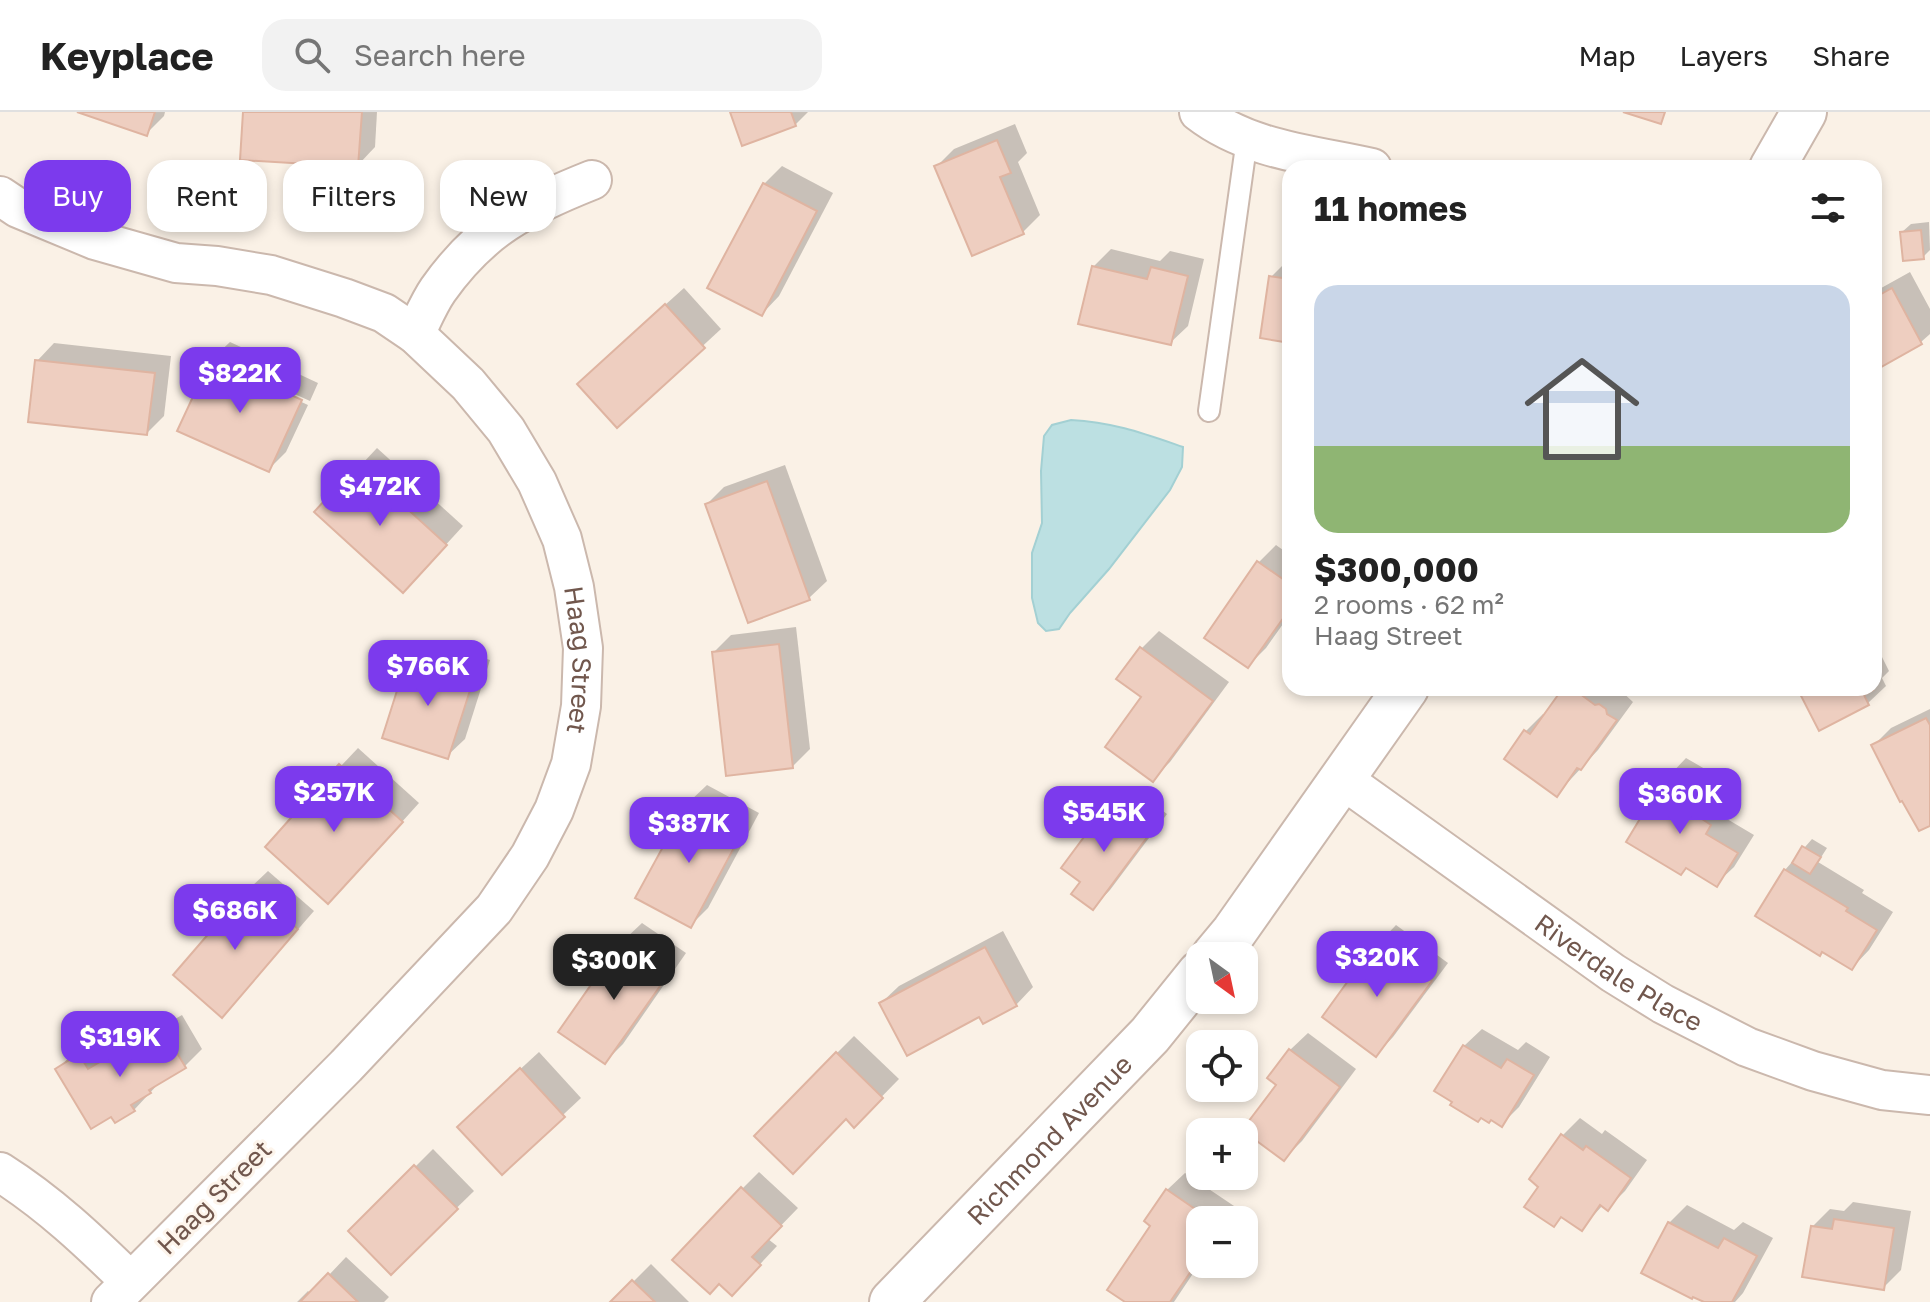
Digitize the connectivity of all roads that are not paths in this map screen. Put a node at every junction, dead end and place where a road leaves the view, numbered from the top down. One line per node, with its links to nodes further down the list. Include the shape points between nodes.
1 (1199, 112): 3 (street)
2 (1804, 112): 5 (street)
3 (1247, 139): 4 (street); 9 (lane)
4 (1335, 160)
5 (1777, 160)
6 (592, 180): 8 (street, via 511,217 473,247 437,292)
7 (0, 196): 8 (street, Haag Street, via 95,240 176,263 271,275 384,313)
8 (415, 334): 16 (street, Haag Street, via 468,384 506,430 562,539 583,648 571,764 530,856 494,909)
9 (1209, 411)
10 (1400, 696): 11 (street)
11 (1342, 779): 12 (street); 14 (street, Riverdale Place, via 1663,1004 1802,1068 1882,1090)
12 (1226, 942)
13 (1186, 990): 17 (street, Richmond Avenue, via 1150,1035)
14 (1930, 1095)
15 (0, 1172): 16 (street, via 75,1227)
16 (121, 1292)
17 (892, 1302)

